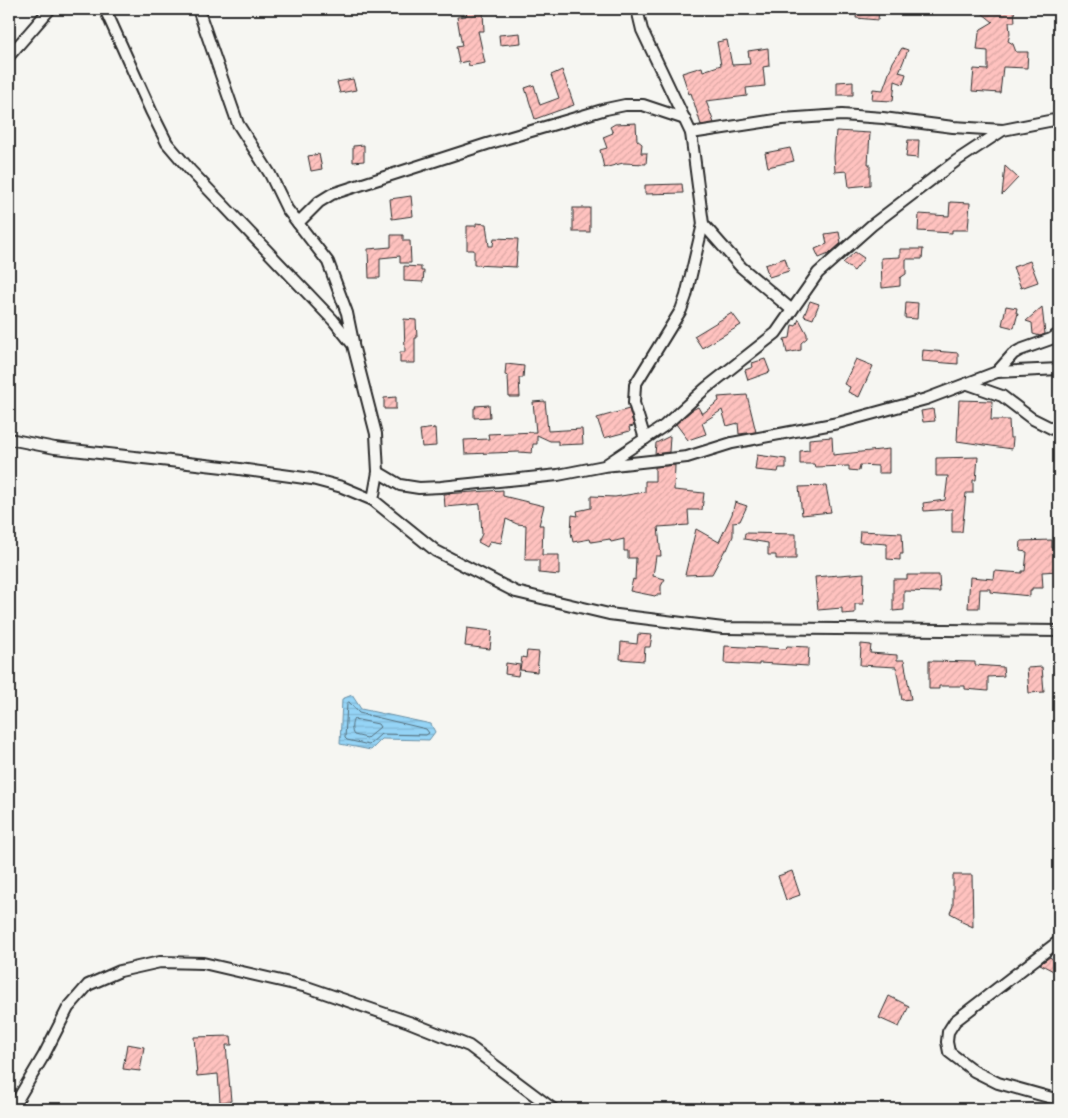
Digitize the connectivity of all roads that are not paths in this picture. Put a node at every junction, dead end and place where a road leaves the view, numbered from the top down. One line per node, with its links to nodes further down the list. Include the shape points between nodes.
1 (50, 9): 5 (street)
2 (105, 9): 14 (street, via 168,143)
3 (198, 9): 10 (street, via 238,124)
4 (637, 9): 6 (street, via 642,30)
5 (9, 56)
6 (685, 119): 9 (street); 10 (street, via 643,105 606,109 332,194)
7 (1059, 119): 8 (street)
8 (1003, 130): 9 (street, via 953,128 842,115 782,119); 12 (street, via 872,225 818,273)
9 (691, 133): 11 (street)
10 (298, 223): 14 (street, via 328,262 347,313)
11 (703, 224): 12 (street, via 741,267); 20 (street, via 681,310 635,385 634,403)
12 (792, 310): 20 (street, via 776,333)
13 (1059, 334): 16 (street, via 1013,354)
14 (353, 345): 22 (street, via 376,434)
15 (1059, 369): 16 (street)
16 (997, 372): 17 (street)
17 (968, 384): 18 (street, via 1002,396 1035,421); 21 (street, via 838,423 687,456)
18 (1059, 432)
19 (9, 439): 23 (street, via 55,448 312,479)
20 (646, 439): 21 (street)
21 (604, 466): 22 (street, via 558,474 419,488 400,485)
22 (378, 472): 23 (street)
23 (373, 500): 24 (street, via 436,550 516,592 609,614 723,628)
24 (1059, 631)
25 (1059, 941): 26 (street, via 955,1021 948,1032 947,1042 950,1052 986,1078)
26 (1059, 1100)
27 (12, 1109): 28 (street, via 68,1008 88,985 120,971 160,962 202,963 308,987 409,1022 469,1046)
28 (553, 1109)

